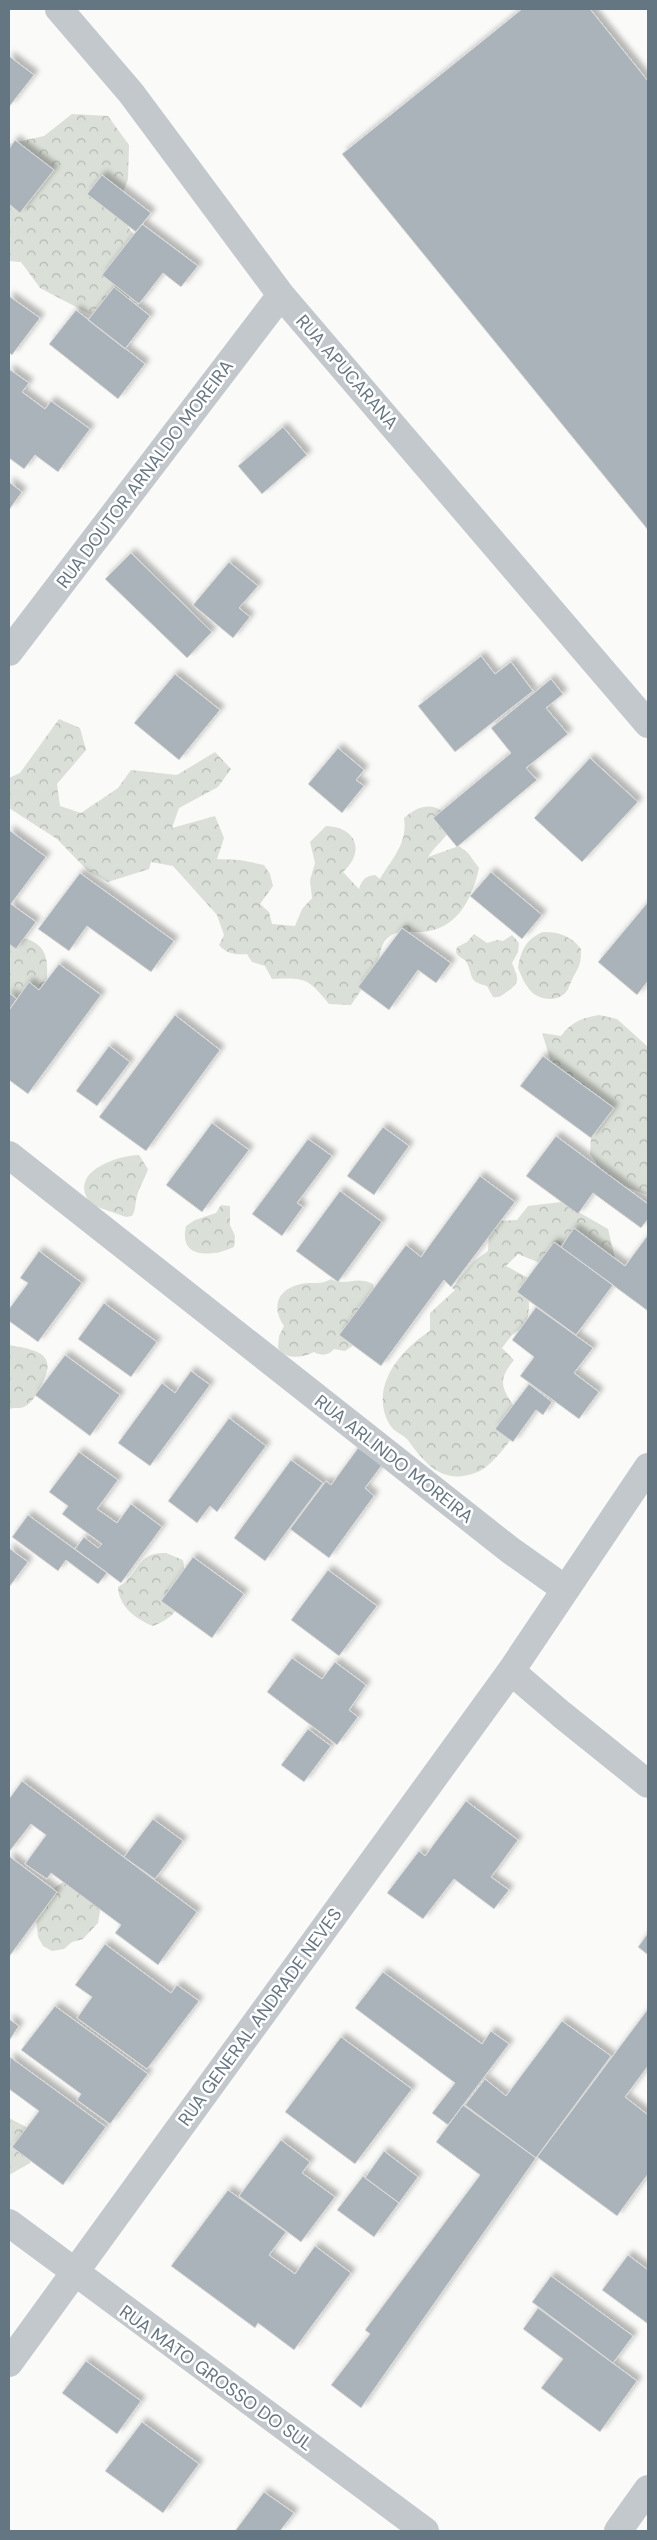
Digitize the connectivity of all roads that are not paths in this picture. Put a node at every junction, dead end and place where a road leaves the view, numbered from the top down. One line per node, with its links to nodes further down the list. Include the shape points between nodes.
1 (59, 9): 2 (street, RUA APUCARANA, via 131,93)
2 (281, 295): 3 (street, RUA DOUTOR ARNALDO MOREIRA); 4 (street, RUA APUCARANA)
3 (9, 652)
4 (648, 724)
5 (9, 1155): 7 (street, RUA ARLINDO MOREIRA, via 510,1550)
6 (648, 1466): 7 (street)
7 (565, 1589): 8 (street)
8 (511, 1670): 9 (street); 11 (street, RUA GENERAL ANDRADE NEVES)
9 (648, 1784)
10 (9, 2223): 11 (street, RUA MATO GROSSO DO SUL)
11 (74, 2273): 12 (street, RUA GENERAL ANDRADE NEVES); 14 (street, RUA MATO GROSSO DO SUL)
12 (9, 2363)
13 (648, 2489): 15 (street)
14 (425, 2531)
15 (618, 2531)

